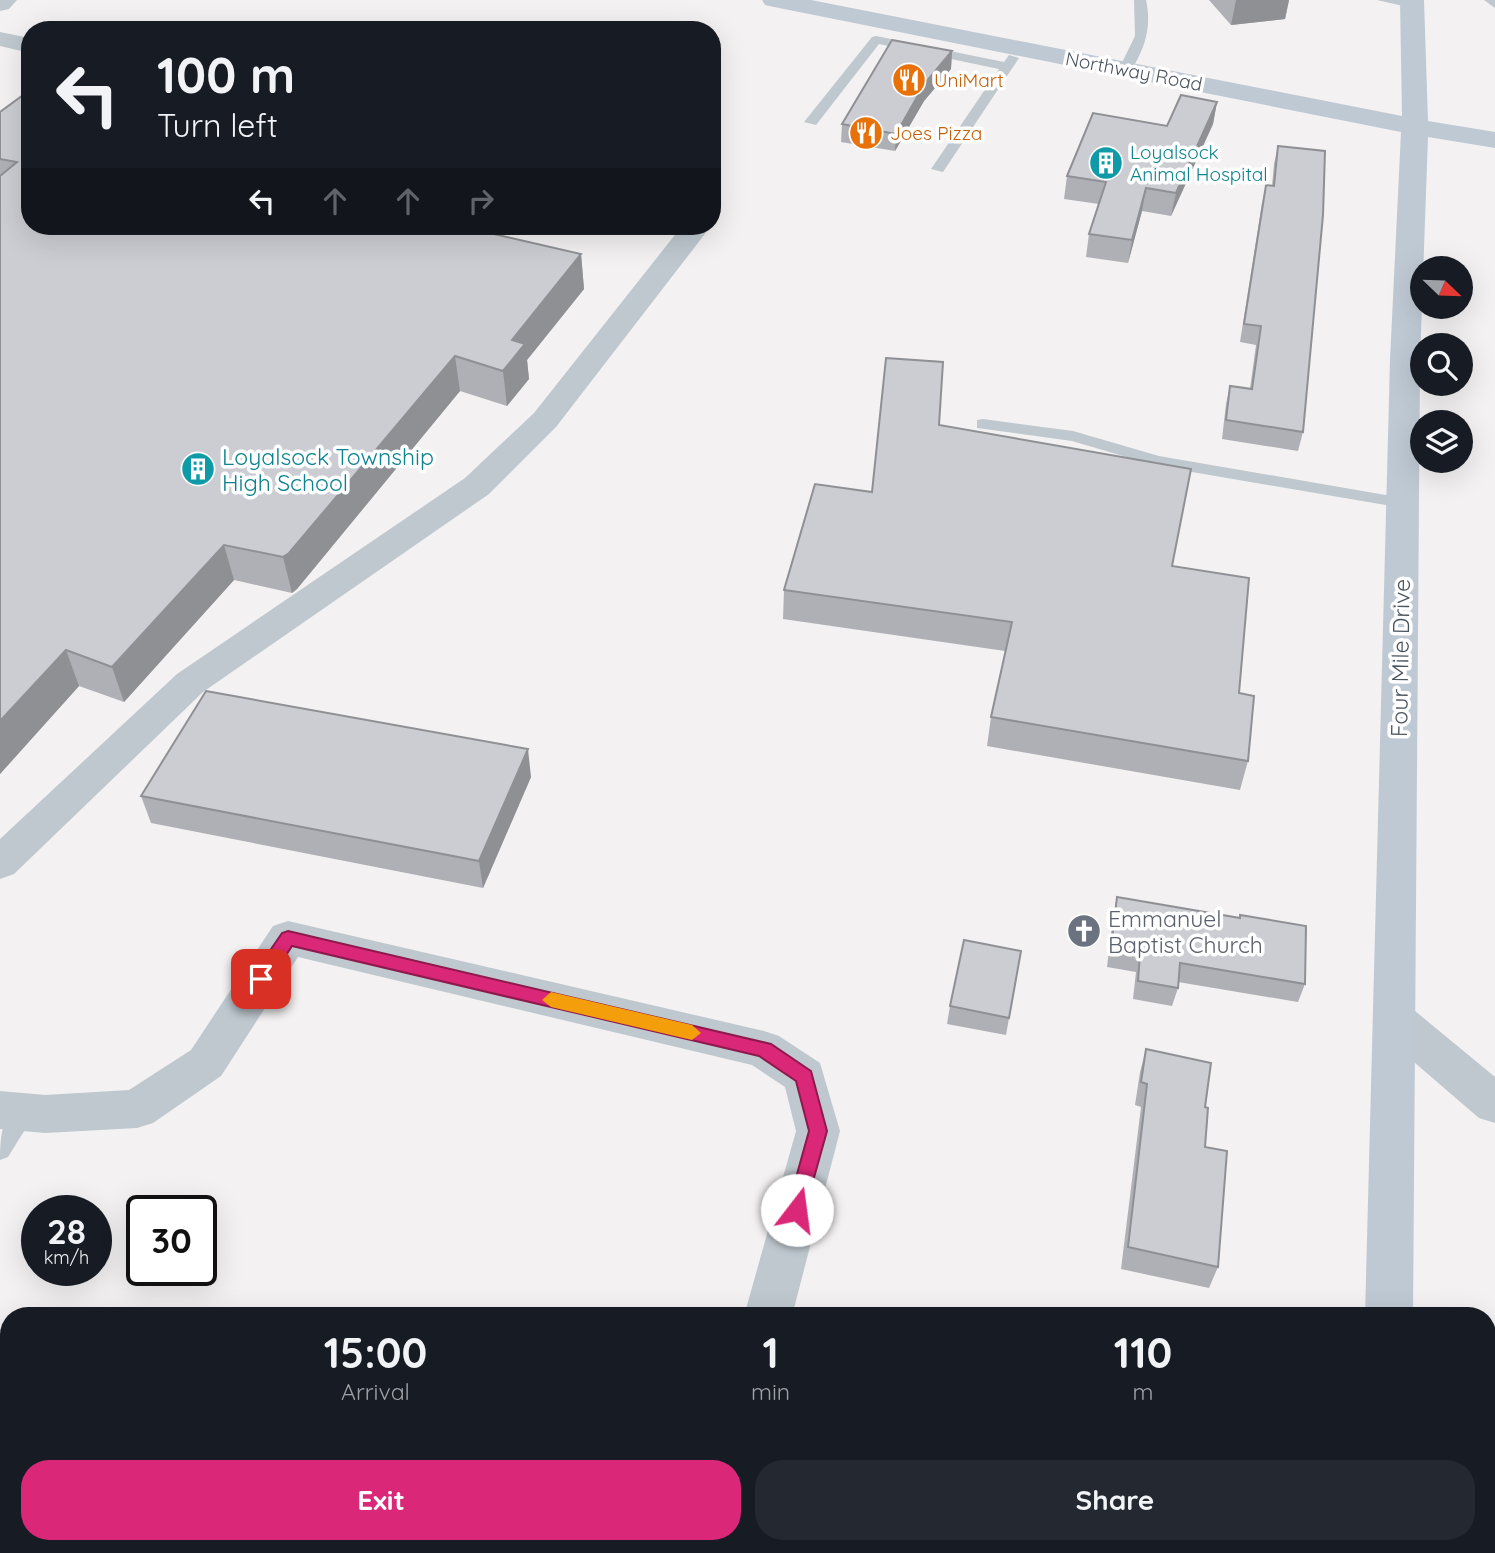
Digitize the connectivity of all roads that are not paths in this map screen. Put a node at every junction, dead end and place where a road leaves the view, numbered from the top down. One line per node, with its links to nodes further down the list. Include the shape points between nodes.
1 (5, 0): 6 (street)
2 (774, 0): 7 (street, Northway Road)
3 (1140, 0): 11 (lane, via 1142,37)
4 (1383, 0): 5 (lane)
5 (1412, 2): 13 (street, Four Mile Drive)
6 (0, 4)
7 (883, 32): 10 (street, Northway Road); 12 (lane)
8 (0, 39): 9 (street)
9 (21, 44)
10 (1014, 58): 11 (street, Northway Road); 15 (lane)
11 (1125, 69): 13 (street, Northway Road)
12 (811, 122)
13 (1415, 127): 14 (street, Northway Road); 18 (street, Four Mile Drive)
14 (1495, 140)
15 (938, 169)
16 (690, 235): 19 (street, via 545,420 477,486 190,683)
17 (983, 424): 18 (lane, via 1073,436 1157,461)
18 (1403, 503): 20 (street, Four Mile Drive)
19 (0, 863)
20 (1394, 1019): 21 (street); 25 (street, Four Mile Drive)
21 (1495, 1104)
22 (12, 1111): 23 (lane); 24 (street, via 137,1109 206,1063 288,938 764,1049 804,1076 818,1131)
23 (0, 1150)
24 (770, 1307)
25 (1390, 1307)

